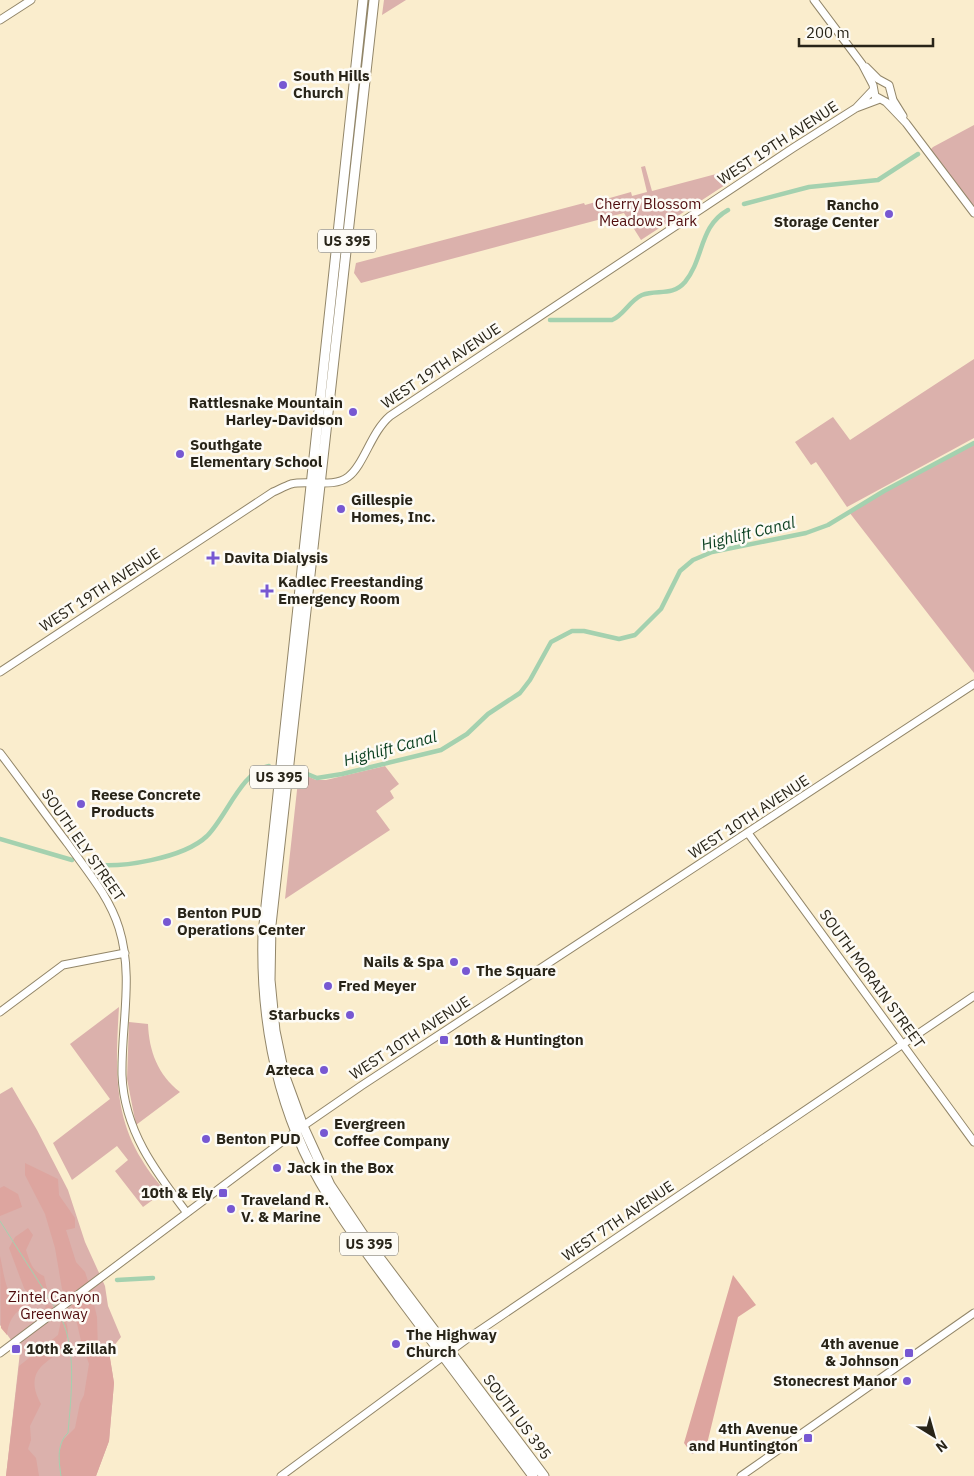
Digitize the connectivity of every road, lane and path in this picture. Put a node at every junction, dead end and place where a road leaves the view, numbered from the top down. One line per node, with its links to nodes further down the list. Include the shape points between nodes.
1 (30, 0): 5 (street)
2 (363, 0): 14 (highway, US 395)
3 (374, 0): 14 (highway, US 395)
4 (814, 0): 6 (street)
5 (0, 20)
6 (862, 64): 7 (street); 8 (street)
7 (884, 82): 8 (street, via 878,83); 9 (street, via 889,85)
8 (874, 89): 10 (street, via 875,96); 11 (street, WEST 19TH AVENUE)
9 (891, 93): 10 (street); 12 (street)
10 (881, 99): 11 (street, WEST 19TH AVENUE); 12 (street)
11 (856, 108): 14 (street, WEST 19TH AVENUE, via 390,416 376,431 352,474 338,481)
12 (906, 123): 13 (street)
13 (974, 213)
14 (315, 482): 15 (street, WEST 19TH AVENUE, via 291,484 273,492); 23 (highway, US 395, via 263,934 263,985 270,1041 280,1083)
15 (0, 672)
16 (974, 684): 18 (street, WEST 10TH AVENUE)
17 (0, 753): 19 (street, SOUTH ELY STREET, via 106,897 119,927)
18 (748, 833): 22 (street, SOUTH MORAIN STREET); 23 (street, WEST 10TH AVENUE)
19 (125, 954): 21 (street, via 63,965); 25 (street, SOUTH ELY STREET, via 127,978 122,1065 126,1106 141,1147)
20 (974, 996): 22 (street, WEST 7TH AVENUE)
21 (0, 1012)
22 (902, 1044): 24 (street, SOUTH MORAIN STREET); 28 (street, WEST 7TH AVENUE)
23 (300, 1129): 25 (street, WEST 10TH AVENUE); 28 (highway, SOUTH US 395 / US 395, via 342,1204)
24 (974, 1142)
25 (187, 1213): 27 (street, WEST 10TH AVENUE)
26 (974, 1313): 32 (street)
27 (0, 1353)
28 (446, 1354): 29 (street, WEST 7TH AVENUE); 30 (highway, SOUTH US 395 / US 395); 31 (highway, SOUTH US 395 / US 395)
29 (282, 1476)
30 (533, 1476)
31 (544, 1476)
32 (741, 1476)

